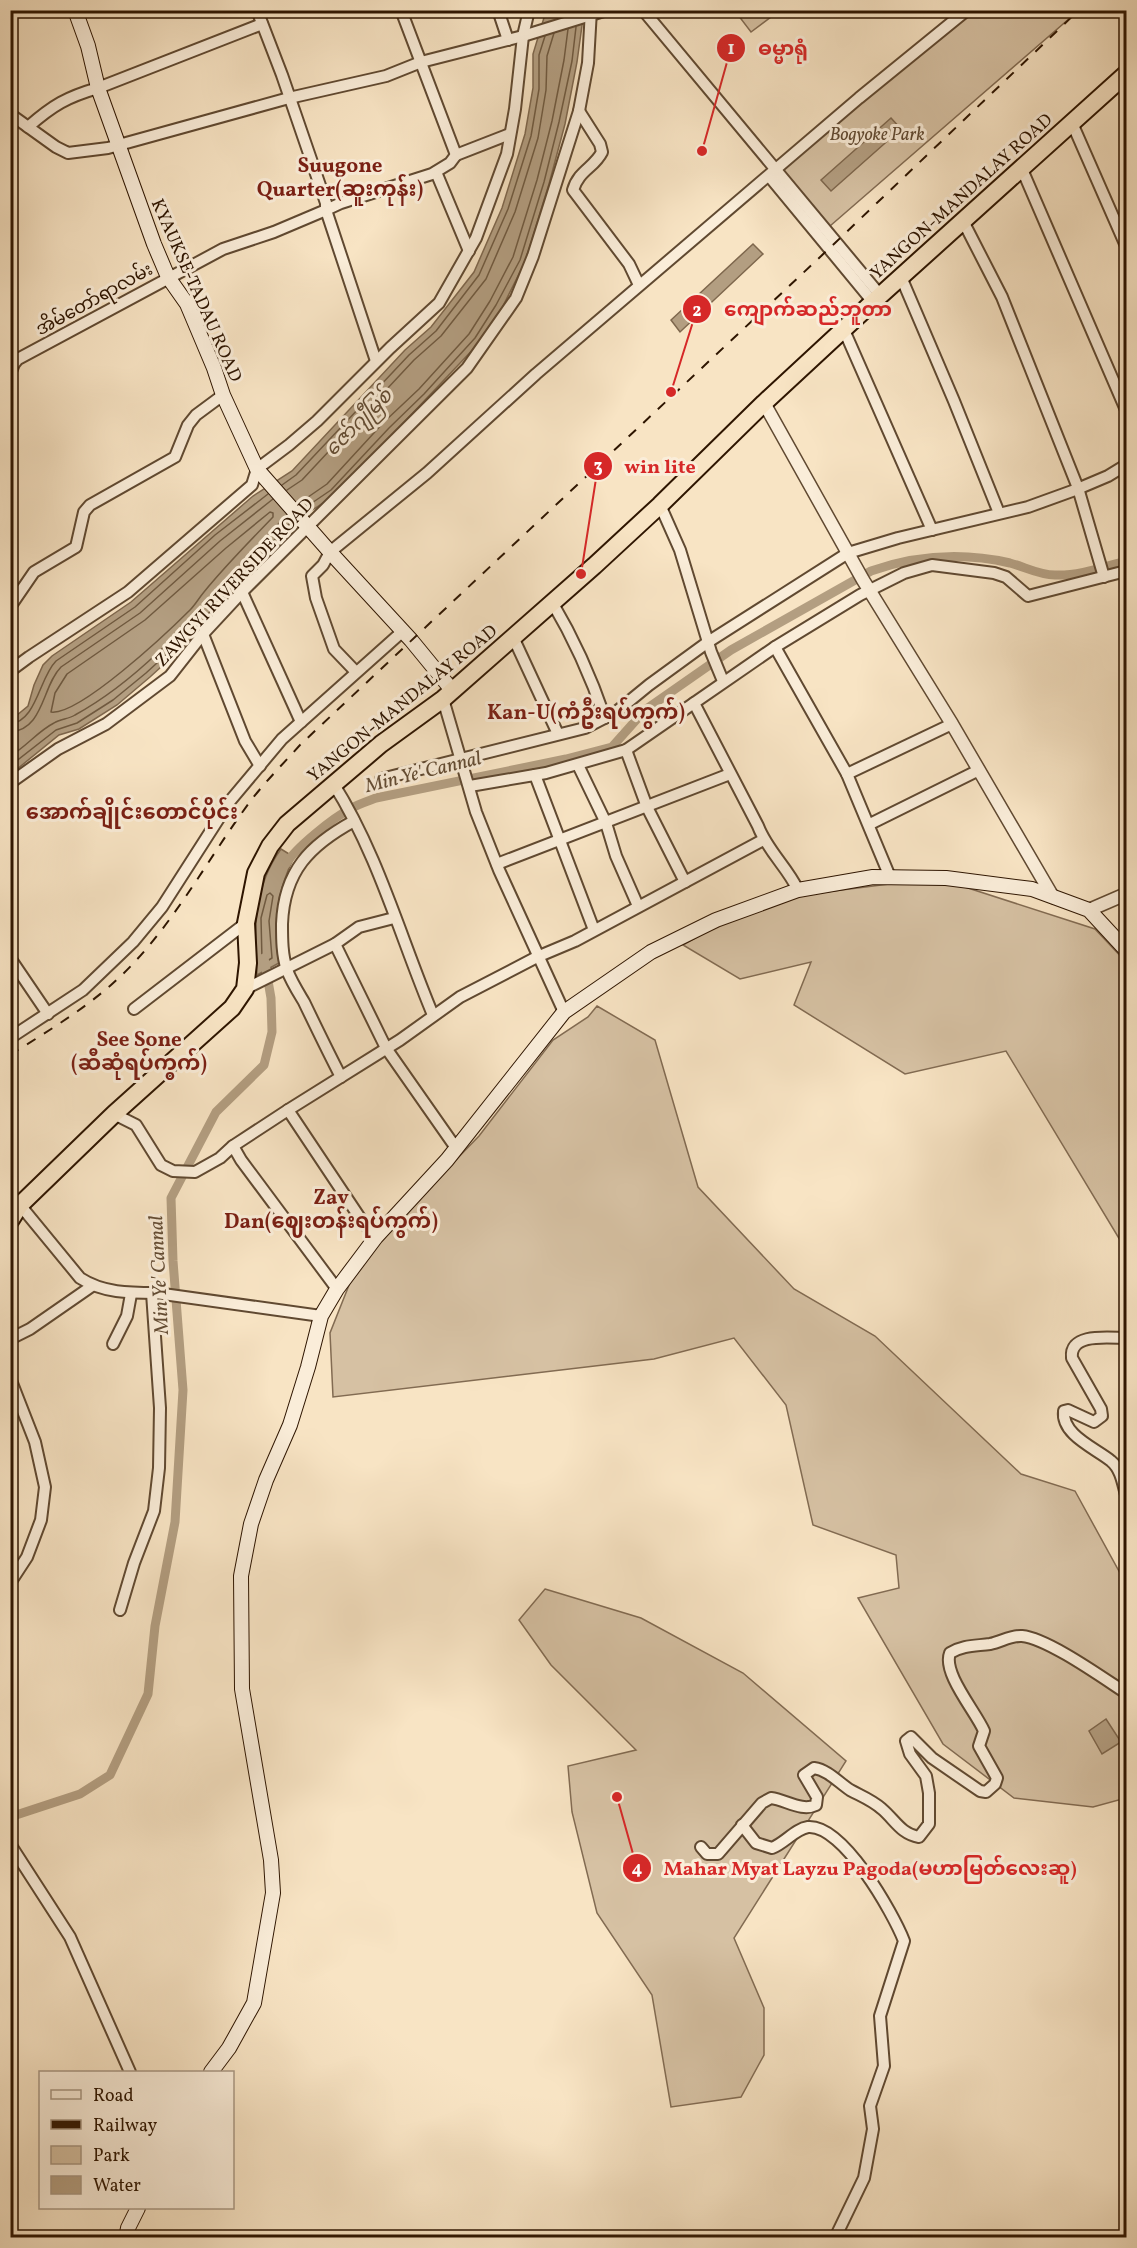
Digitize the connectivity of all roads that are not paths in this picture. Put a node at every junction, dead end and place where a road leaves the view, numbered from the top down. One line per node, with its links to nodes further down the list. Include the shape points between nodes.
1 (75, 10): 15 (main road, KYAUKSE-TADAU ROAD)
2 (257, 10): 10 (street)
3 (401, 10): 13 (street)
4 (498, 10): 12 (street)
5 (529, 10): 11 (street)
6 (607, 10): 9 (street)
7 (643, 10): 26 (street)
8 (967, 10): 26 (street)
9 (591, 13): 11 (street); 17 (street, ZAWGYI RIVERSIDE ROAD, via 588,63)
10 (262, 24): 15 (street); 16 (street)
11 (523, 36): 12 (street); 21 (street)
12 (508, 40): 13 (street)
13 (421, 62): 16 (street, via 386,76); 23 (street)
14 (1126, 74): 19 (highway, YANGON-MANDALAY ROAD)
15 (98, 88): 20 (street, via 52,106); 22 (main road, KYAUKSE-TADAU ROAD)
16 (290, 98): 22 (street); 27 (street)
17 (579, 111): 33 (street, via 602,152 576,181 573,190 629,264); 46 (street, ZAWGYI RIVERSIDE ROAD, via 516,298 467,368)
18 (10, 114): 20 (street)
19 (1072, 123): 24 (highway, YANGON-MANDALAY ROAD); 29 (street)
20 (28, 127): 22 (street, via 68,153)
21 (510, 134): 23 (street); 30 (street, via 503,164)
22 (118, 146): 31 (main road, KYAUKSE-TADAU ROAD)
23 (456, 155): 25 (street)
24 (1021, 167): 28 (highway, YANGON-MANDALAY ROAD); 40 (street)
25 (436, 172): 27 (street, အိမ်တော်ရာလမ်း); 30 (street)
26 (773, 173): 33 (street); 34 (street, via 831,238)
27 (326, 210): 31 (street, အိမ်တော်ရာလမ်း, via 223,249); 36 (street)
28 (963, 221): 32 (highway, YANGON-MANDALAY ROAD); 43 (street, via 1002,297)
29 (1126, 246)
30 (469, 251): 36 (street, via 439,303)
31 (168, 277): 37 (street, အိမ်တော်ရာလမ်း, via 18,359); 38 (main road, KYAUKSE-TADAU ROAD, via 187,304)
32 (901, 277): 34 (highway, YANGON-MANDALAY ROAD); 45 (street)
33 (639, 285): 48 (street, via 427,473)
34 (876, 298): 35 (highway, YANGON-MANDALAY ROAD)
35 (844, 330): 39 (highway, YANGON-MANDALAY ROAD); 47 (street)
36 (376, 361): 42 (street)
37 (10, 374)
38 (223, 395): 42 (main road, KYAUKSE-TADAU ROAD); 55 (street, via 188,425 175,457 90,505 84,512 76,547 34,572)
39 (764, 403): 44 (highway, YANGON-MANDALAY ROAD); 49 (street)
40 (1126, 410)
41 (1126, 465): 43 (street)
42 (260, 473): 46 (main road, KYAUKSE-TADAU ROAD); 61 (street, via 252,485 128,592)
43 (1078, 488): 45 (street, via 1028,507); 51 (street)
44 (660, 505): 54 (highway, YANGON-MANDALAY ROAD); 59 (street, via 680,550)
45 (999, 513): 47 (street)
46 (306, 524): 48 (main road, KYAUKSE-TADAU ROAD); 53 (street, ZAWGYI RIVERSIDE ROAD)
47 (932, 530): 49 (street)
48 (330, 552): 56 (main road, KYAUKSE-TADAU ROAD); 62 (street, via 312,576 316,598 334,649)
49 (850, 557): 52 (street); 59 (street)
50 (1126, 571): 51 (street)
51 (1103, 572): 52 (street, via 1028,596 1006,577 994,573 932,564)
52 (866, 585): 60 (street); 68 (street)
53 (242, 592): 57 (street, ZAWGYI RIVERSIDE ROAD); 67 (street)
54 (552, 602): 58 (highway, YANGON-MANDALAY ROAD); 66 (street, via 573,636)
55 (10, 607)
56 (403, 631): 62 (street); 64 (main road, KYAUKSE-TADAU ROAD)
57 (203, 634): 73 (street, via 245,741); 79 (street, ZAWGYI RIVERSIDE ROAD, via 170,676 106,724 58,749)
58 (513, 637): 64 (highway, YANGON-MANDALAY ROAD); 69 (street)
59 (710, 647): 63 (street); 66 (street)
60 (775, 647): 63 (street); 76 (street)
61 (10, 671)
62 (356, 672): 67 (street)
63 (723, 681): 65 (street)
64 (448, 695): 71 (street); 80 (highway, YANGON-MANDALAY ROAD)
65 (694, 703): 70 (street); 75 (street)
66 (605, 718): 69 (street, via 585,728)
67 (301, 722): 73 (street)
68 (952, 724): 74 (street); 76 (street)
69 (558, 734): 71 (street)
70 (626, 750): 72 (street); 82 (street)
71 (463, 764): 78 (street); 81 (street)
72 (578, 765): 77 (street); 84 (street)
73 (260, 766): 107 (street, via 230,801 162,907 133,942 83,990)
74 (979, 770): 85 (street); 93 (street)
75 (730, 774): 82 (street); 87 (street)
76 (847, 774): 85 (street)
77 (535, 775): 81 (street); 86 (street)
78 (381, 779)
79 (10, 783)
80 (333, 783): 83 (street); 97 (highway, YANGON-MANDALAY ROAD, via 287,824 270,846 256,873)
81 (469, 783): 88 (street)
82 (647, 807): 84 (street); 90 (street)
83 (351, 816): 96 (street); 103 (street, via 308,853 289,882 283,908)
84 (606, 824): 86 (street); 94 (street)
85 (870, 824): 89 (street)
86 (560, 840): 88 (street); 98 (street)
87 (763, 840): 90 (street); 91 (street)
88 (497, 864): 101 (street)
89 (890, 877): 91 (main road); 93 (main road, via 987,882 1032,889)
90 (685, 882): 94 (street)
91 (798, 890): 106 (main road, via 716,920 651,952)
92 (1126, 894): 95 (street)
93 (1053, 897): 95 (main road)
94 (638, 906): 98 (street)
95 (1089, 910): 100 (main road)
96 (394, 918): 99 (street, via 359,927); 108 (street)
97 (246, 923): 104 (highway, YANGON-MANDALAY ROAD); 105 (street)
98 (594, 930): 101 (street)
99 (335, 944): 103 (street); 110 (street)
100 (1126, 950)
101 (537, 957): 106 (street); 108 (street, via 460,997)
102 (10, 958): 107 (street)
103 (285, 969): 104 (street); 111 (street)
104 (250, 987): 113 (highway, YANGON-MANDALAY ROAD, via 232,1008)
105 (134, 1009)
106 (564, 1012): 115 (main road)
107 (48, 1014): 109 (street)
108 (434, 1016): 110 (street)
109 (10, 1038)
110 (386, 1048): 111 (street); 115 (street)
111 (341, 1077): 112 (street)
112 (288, 1110): 114 (street); 118 (street)
113 (114, 1114): 114 (street, via 136,1125 161,1165 173,1171 195,1172); 116 (highway, YANGON-MANDALAY ROAD)
114 (233, 1146): 120 (street)
115 (456, 1148): 118 (main road)
116 (20, 1206): 117 (highway, YANGON-MANDALAY ROAD); 119 (street, via 80,1278)
117 (10, 1221)
118 (376, 1237): 120 (main road)
119 (92, 1286): 122 (street); 125 (street)
120 (337, 1289): 123 (main road)
121 (154, 1293): 122 (street); 123 (street); 130 (street, via 159,1468 153,1512)
122 (131, 1294): 126 (street, via 127,1316)
123 (321, 1316): 136 (main road, via 290,1425 251,1524 241,1576 242,1689 273,1893 254,2003)
124 (1126, 1338): 128 (street, via 1095,1338 1073,1346 1072,1358 1102,1416 1094,1422 1068,1410 1063,1415 1086,1445 1111,1460)
125 (10, 1339)
126 (113, 1344)
127 (10, 1378): 129 (street, via 35,1442 45,1487 41,1520 27,1557)
128 (1126, 1495)
129 (10, 1582)
130 (120, 1610)
131 (1126, 1693): 132 (street, via 1035,1639 1014,1636 959,1648 950,1653 950,1663 984,1731 979,1746 997,1778 991,1789 980,1791 932,1758 911,1737 906,1741 907,1748 926,1776 929,1793 929,1824 919,1837 906,1833 872,1801 814,1768 804,1775 817,1797 816,1805 799,1807 771,1798)
132 (742, 1825): 134 (street, via 718,1854 707,1854); 139 (street, via 756,1843 772,1848 810,1827 830,1836 870,1879 904,1941 880,2016 884,2066 870,2106 873,2129 864,2178)
133 (10, 1844): 135 (street, via 70,1937)
134 (701, 1847)
135 (129, 2071)
136 (212, 2071)
137 (138, 2209): 138 (main road)
138 (126, 2238)
139 (835, 2238)

